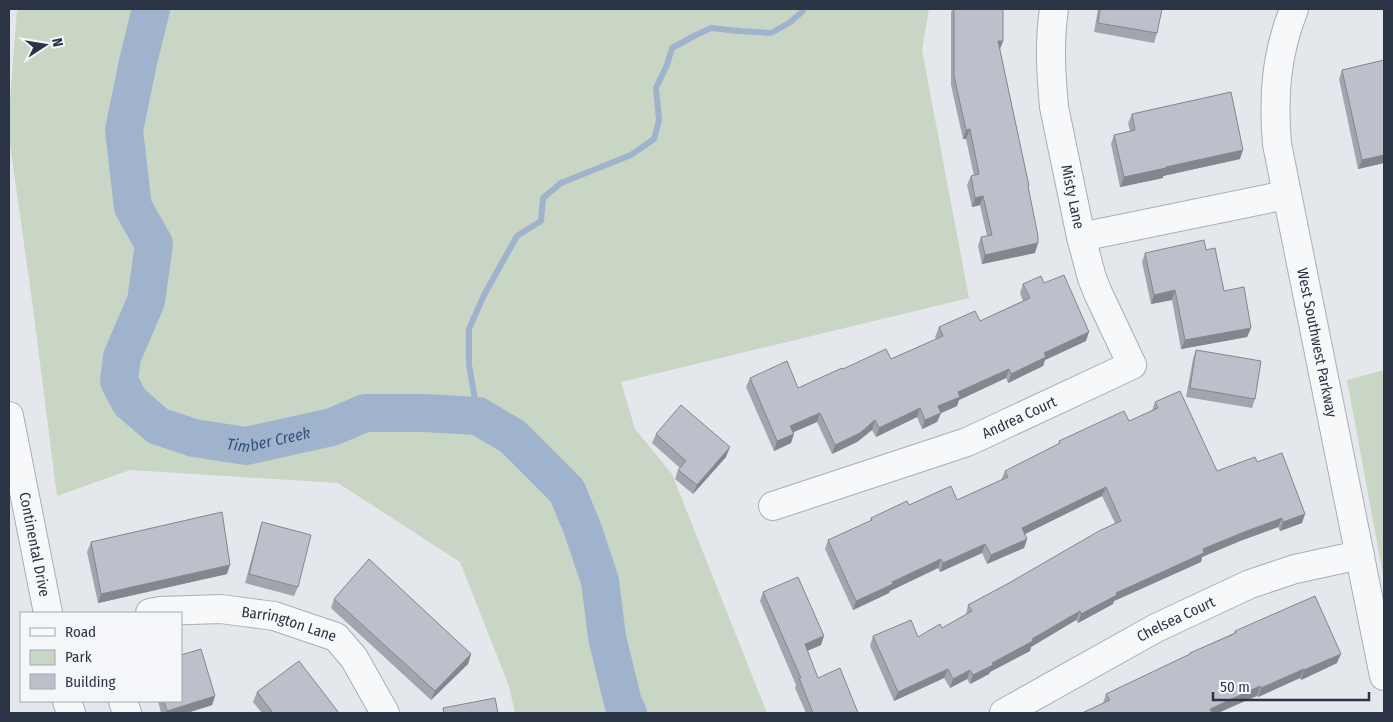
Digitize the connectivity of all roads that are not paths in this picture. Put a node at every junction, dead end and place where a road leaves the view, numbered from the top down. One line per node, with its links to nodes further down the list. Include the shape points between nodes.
1 (1054, 9): 4 (street, Misty Lane, via 1051,39 1054,107)
2 (1294, 9): 3 (street, West Southwest Parkway, via 1283,40 1275,86 1277,144)
3 (1286, 195): 4 (street, Misty Lane); 7 (street, West Southwest Parkway)
4 (1081, 237): 6 (street, Andrea Court, via 1092,278 1132,365 967,442)
5 (9, 416): 8 (street, Continental Drive)
6 (772, 506)
7 (1360, 556): 10 (street, West Southwest Parkway); 12 (street, Chelsea Court, via 1295,569 1250,584 1156,628)
8 (48, 612)
9 (155, 612): 11 (street, Barrington Lane, via 221,609 274,616 336,636 354,658)
10 (1384, 676)
11 (385, 713)
12 (1004, 713)

